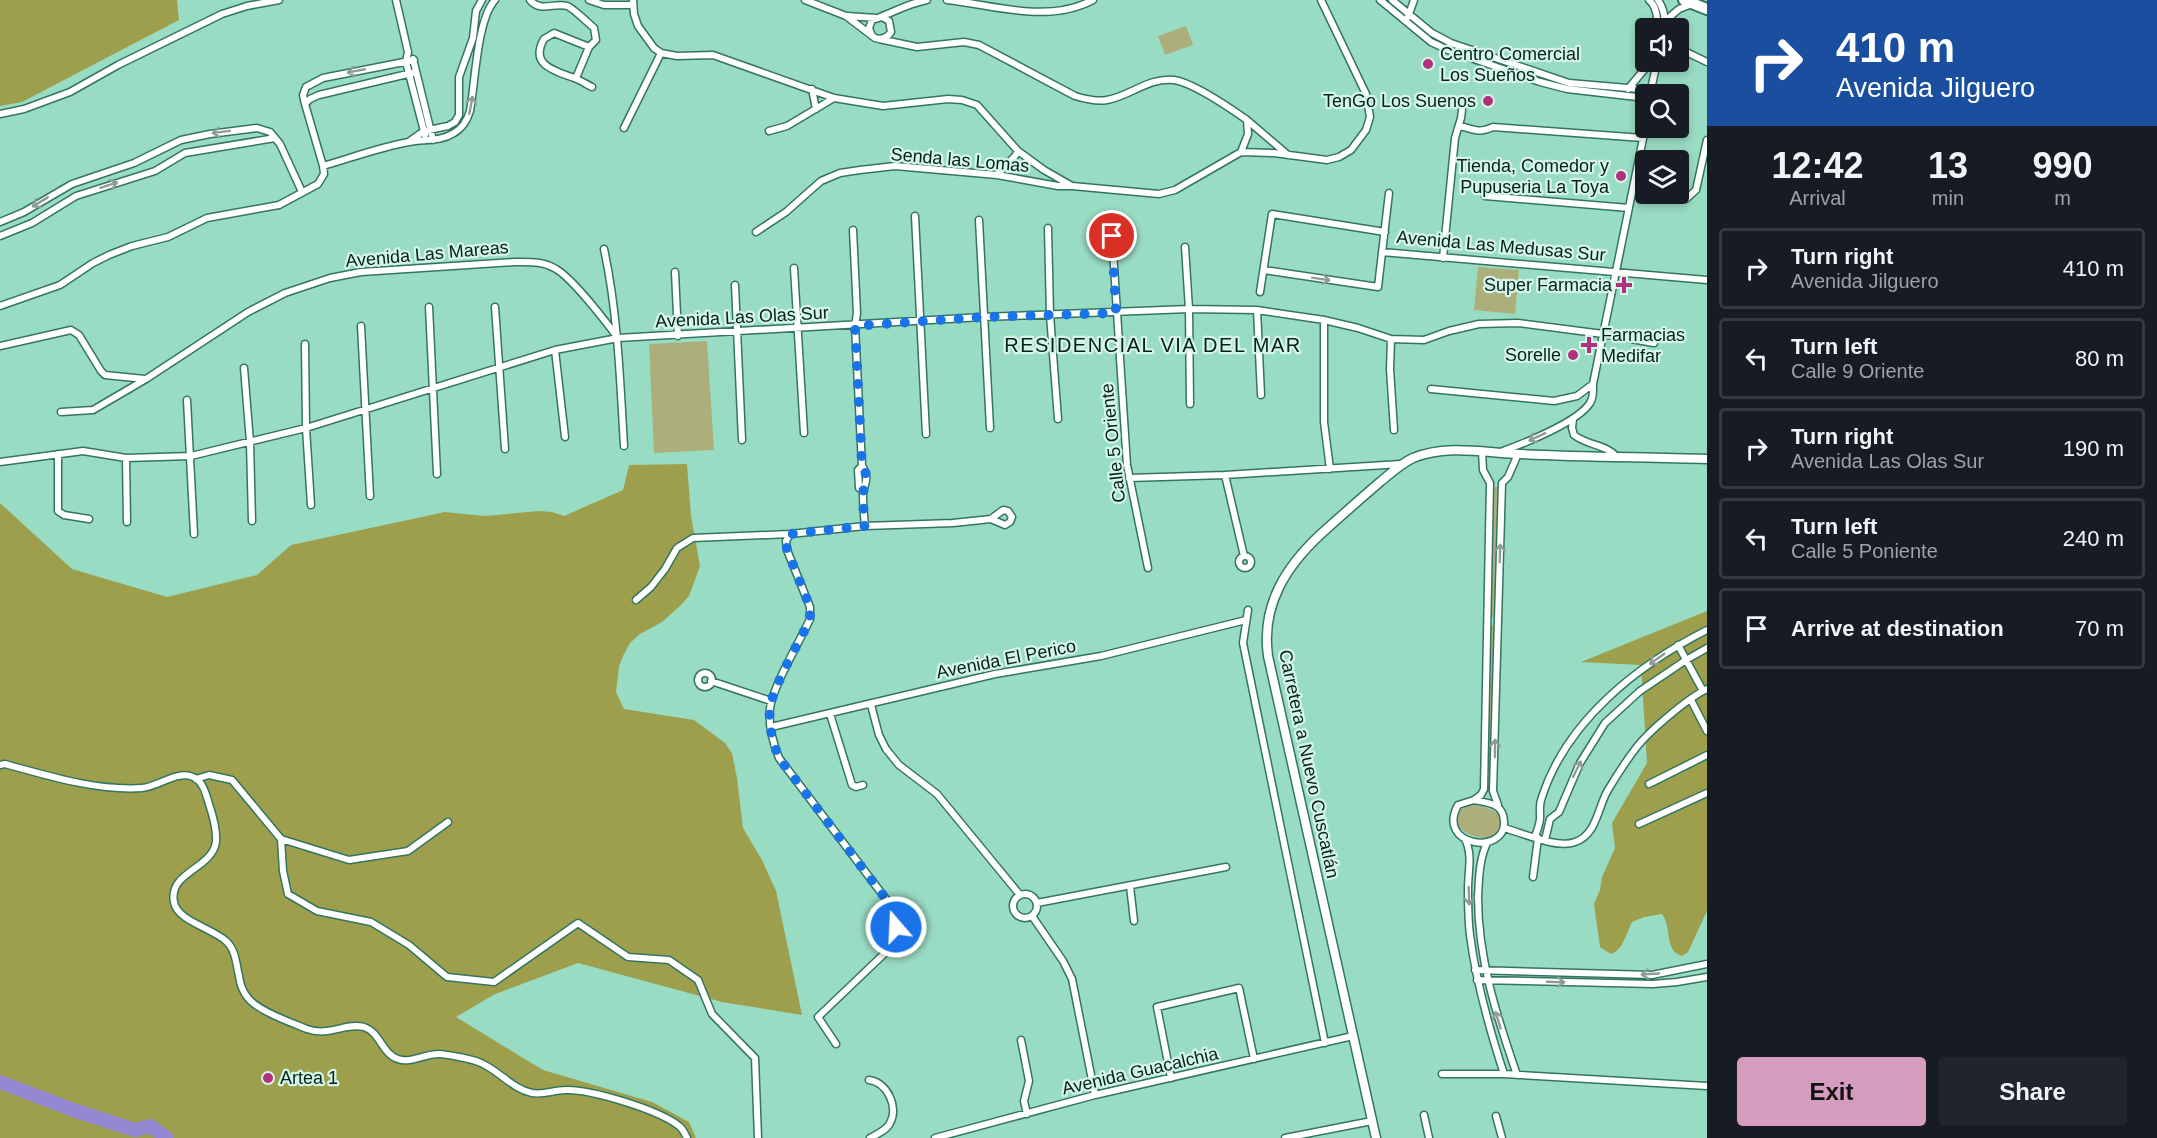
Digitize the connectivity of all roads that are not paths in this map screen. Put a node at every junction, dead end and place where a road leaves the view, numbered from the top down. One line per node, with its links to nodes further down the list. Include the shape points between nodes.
1 (279, 0): 51 (street, via 222,14 70,92)
2 (396, 0): 37 (street)
3 (482, 0): 55 (street, via 459,78 459,116 448,126)
4 (495, 0): 60 (street, one-way to 4, via 452,135 467,121 482,28)
5 (530, 0): 34 (street, via 535,6 573,9 594,28 596,40)
6 (589, 0): 18 (street, via 604,5)
7 (805, 0): 22 (street)
8 (927, 0): 21 (street)
9 (947, 0): 10 (street, via 1033,12 1068,9)
10 (1093, 0)
11 (1321, 0): 65 (street, via 1366,94 1370,117 1359,141 1339,157 1327,160)
12 (1380, 0): 25 (street)
13 (1392, 0): 19 (street)
14 (1404, 0): 19 (street)
15 (1414, 0): 23 (street)
16 (1653, 1): 26 (street); 27 (street, via 1664,10)
17 (1689, 2): 20 (highway); 28 (street)
18 (633, 3): 35 (street, via 638,26)
19 (1401, 9): 23 (street); 25 (street)
20 (1707, 9)
21 (901, 10): 24 (street); 30 (street)
22 (846, 16): 24 (street); 31 (street)
23 (1409, 16): 29 (street); 44 (street, via 1450,43 1542,74 1569,82)
24 (877, 17): 30 (street, via 886,18); 31 (street, via 869,28)
25 (1398, 17): 29 (street)
26 (1657, 18)
27 (1665, 18)
28 (1668, 18)
29 (1406, 23): 46 (street, via 1448,50 1540,82)
30 (891, 27): 32 (street, via 886,38); 33 (street)
31 (872, 36): 32 (street)
32 (879, 39): 33 (street)
33 (903, 45): 52 (street, via 979,45 1075,96 1091,100 1107,100 1147,84 1173,80 1185,83)
34 (589, 47): 41 (street); 41 (street, via 554,33 540,45 544,64)
35 (661, 53): 43 (street, via 713,55); 54 (street)
36 (1689, 53): 38 (street)
37 (410, 61): 40 (street); 48 (street, one-way to 48, via 312,82 303,95)
38 (1707, 62)
39 (1641, 72): 44 (street)
40 (413, 73): 48 (street, via 319,94); 55 (street)
41 (576, 78): 42 (street)
42 (592, 87)
43 (812, 89): 47 (street); 49 (street)
44 (1628, 89): 45 (street)
45 (1635, 90)
46 (1635, 97)
47 (834, 98): 49 (street); 63 (street, via 884,106 962,100 977,105)
48 (305, 104): 66 (street)
49 (816, 109): 56 (street, via 787,126)
50 (1461, 110): 53 (street)
51 (0, 114)
52 (1247, 120): 64 (street, via 1248,134); 65 (street)
53 (1459, 126): 57 (street, via 1476,131 1493,127); 88 (street)
54 (624, 128)
55 (427, 130): 60 (street); 62 (street)
56 (769, 131)
57 (1635, 137)
58 (275, 138): 68 (street, one-way to 68, via 257,128 191,137 152,156); 70 (street); 72 (street, one-way to 58, via 155,171 185,153)
59 (1643, 138): 75 (street)
60 (430, 140): 62 (street)
61 (1707, 140): 74 (street, via 1696,190)
62 (410, 141): 66 (street)
63 (1018, 151): 67 (street); 69 (street)
64 (1241, 152): 65 (street); 69 (street, Senda las Lomas, via 1174,190 1159,194)
65 (1289, 156)
66 (323, 166): 70 (street, via 324,174 318,184)
67 (997, 175): 69 (street, Senda las Lomas); 82 (street, Senda las Lomas, via 895,166 840,173 822,181)
68 (72, 184): 72 (street); 78 (street, one-way to 78)
69 (1072, 186)
70 (302, 192): 96 (street, via 279,205 207,218 168,237 132,246 93,263 60,285)
71 (1389, 193): 81 (street)
72 (76, 196): 83 (street, via 32,224)
73 (1485, 196): 75 (street)
74 (1689, 196)
75 (1629, 208): 91 (street)
76 (915, 216): 105 (street)
77 (979, 220): 103 (street)
78 (0, 222)
79 (1048, 228): 102 (street)
80 (854, 230): 107 (street)
81 (1385, 231): 87 (street); 90 (street, via 1272,214)
82 (756, 232)
83 (0, 236)
84 (1112, 236): 101 (street, Calle 5 Oriente)
85 (1185, 247): 99 (street)
86 (604, 249): 112 (street)
87 (1382, 252): 88 (street, Avenida Las Medusas Sur); 90 (street, one-way to 87, via 1378,287)
88 (1443, 258): 91 (street, Avenida Las Medusas Sur)
89 (794, 268): 108 (street)
90 (1264, 270): 95 (street)
91 (1617, 270): 93 (street, Avenida Las Medusas Sur); 110 (street)
92 (675, 272): 111 (street)
93 (1707, 280)
94 (735, 285): 109 (street)
95 (1260, 292)
96 (0, 306)
97 (495, 306): 118 (street)
98 (429, 307): 122 (street)
99 (1189, 309): 100 (street, Avenida Las Olas Sur); 101 (street, Avenida Las Olas Sur); 126 (street)
100 (1257, 310): 104 (street, Avenida Las Olas Sur); 124 (street)
101 (1116, 313): 102 (street, Avenida Las Olas Sur); 154 (street, Calle 5 Oriente)
102 (1050, 315): 103 (street, Avenida Las Olas Sur); 130 (street)
103 (983, 317): 105 (street, Avenida Las Olas Sur); 132 (street)
104 (1324, 320): 113 (street, Avenida Las Olas Sur); 151 (street, via 1324,422)
105 (921, 321): 107 (street, Avenida Las Olas Sur); 135 (street)
106 (361, 326): 127 (street)
107 (855, 326): 108 (street, Avenida Las Olas Sur); 163 (street, via 862,466 858,479 863,491)
108 (797, 328): 109 (street, Avenida Las Olas Sur); 134 (street)
109 (737, 332): 111 (street, Avenida Las Olas Sur); 137 (street)
110 (1603, 334): 113 (street, Avenida Las Olas Sur, via 1518,323 1479,324 1424,340); 114 (street, Avenida Las Olas Sur); 121 (street)
111 (678, 336): 112 (street, Avenida Las Olas Sur)
112 (618, 338): 117 (street, Avenida Las Olas Sur); 120 (street, Avenida Las Mareas, via 566,276 546,264 534,261 361,272 285,293 248,312); 139 (street)
113 (1391, 339): 133 (street)
114 (1654, 343)
115 (304, 344): 131 (street)
116 (0, 346): 120 (street, via 71,330 79,335 105,375)
117 (555, 350): 118 (street, Avenida Las Olas Sur); 136 (street)
118 (500, 367): 122 (street, Avenida Las Olas Sur); 140 (street)
119 (244, 368): 138 (street)
120 (146, 379): 128 (street, Avenida Las Mareas, via 93,410)
121 (1593, 384): 123 (street, via 1576,396 1554,401); 129 (street, via 1590,403)
122 (432, 388): 127 (street, Avenida Las Olas Sur); 152 (street)
123 (1431, 390)
124 (1261, 395)
125 (187, 400): 145 (street)
126 (1190, 404)
127 (366, 409): 131 (street, Avenida Las Olas Sur); 157 (street)
128 (61, 412)
129 (1573, 419): 142 (street, one-way to 142); 146 (street, via 1574,435 1611,450)
130 (1058, 420)
131 (306, 428): 138 (street, Avenida Las Olas Sur); 158 (street)
132 (990, 428)
133 (1394, 430)
134 (804, 433)
135 (926, 434)
136 (565, 437)
137 (742, 440)
138 (250, 442): 145 (street, Avenida Las Olas Sur); 161 (street)
139 (624, 446)
140 (505, 449)
141 (1482, 451): 142 (street, Carretera a Nuevo Cuscatlán); 150 (street, Carretera a Nuevo Cuscatlán, via 1431,453); 155 (street, via 1483,471)
142 (1500, 453): 144 (street, Carretera a Nuevo Cuscatlán)
143 (58, 454): 147 (street, Avenida Las Olas Sur, via 83,451); 149 (street, Avenida Las Olas Sur); 159 (street, via 58,511)
144 (1518, 454): 146 (street, Carretera a Nuevo Cuscatlán); 156 (street)
145 (191, 456): 147 (street, Avenida Las Olas Sur); 164 (street)
146 (1617, 457): 148 (street, Carretera a Nuevo Cuscatlán)
147 (126, 458): 162 (street)
148 (1707, 459)
149 (0, 462)
150 (1402, 464): 151 (street); 217 (street, Carretera a Nuevo Cuscatlán, via 1294,561 1276,594 1267,630 1268,656)
151 (1330, 469): 153 (street)
152 (436, 474)
153 (1225, 475): 154 (street); 166 (street)
154 (1128, 478): 167 (street, Calle 5 Oriente)
155 (1490, 483): 156 (street); 171 (street)
156 (1502, 483): 172 (street, one-way to 156)
157 (370, 496)
158 (311, 505)
159 (89, 519)
160 (991, 519): 163 (street)
161 (252, 521)
162 (127, 522)
163 (865, 526): 165 (street)
164 (194, 534)
165 (790, 534): 168 (street, via 693,538 677,548 651,587); 180 (street, via 787,550 810,607 810,619)
166 (1244, 556)
167 (1148, 568)
168 (636, 600)
169 (1248, 610): 170 (street)
170 (1246, 620): 181 (street, Avenida El Perico, via 1101,656 995,674); 219 (street, via 1243,643)
171 (1487, 623): 172 (street); 193 (street, via 1484,789)
172 (1498, 623): 194 (street, one-way to 172, via 1493,791)
173 (1707, 630): 174 (street)
174 (1678, 645): 176 (street); 182 (street, one-way to 182, via 1622,684)
175 (1707, 648): 176 (street)
176 (1686, 660): 178 (street); 184 (street, via 1640,691)
177 (711, 681): 180 (street)
178 (1705, 690): 179 (street)
179 (1691, 700): 186 (street); 201 (street, via 1638,745 1607,792 1591,830 1582,839 1562,844)
180 (771, 701): 185 (street)
181 (871, 705): 183 (street, Avenida El Perico); 207 (street, via 886,749 899,765 937,794)
182 (1593, 712): 184 (street); 195 (street, via 1554,767 1539,807)
183 (830, 714): 185 (street, Avenida El Perico); 191 (street, via 852,785)
184 (1605, 723): 196 (street, one-way to 184, via 1559,812 1580,763)
185 (771, 727): 220 (street, via 779,758 892,907 896,927 893,942 818,1017)
186 (1706, 728)
187 (1707, 755): 190 (street)
188 (0, 765): 189 (street, via 117,788 144,788 179,776)
189 (196, 779): 202 (street, via 209,775 232,780); 233 (street, via 202,783 211,808 216,843 206,860 179,882 173,893 174,903 185,917 227,942 249,1000 313,1031 368,1028 391,1055 401,1060 440,1054 482,1063 520,1089 533,1093 565,1090 619,1100 663,1117 680,1127)
190 (1649, 783)
191 (862, 785)
192 (1707, 793): 198 (street)
193 (1474, 800): 194 (street); 200 (street, via 1458,805 1454,813 1453,829)
194 (1498, 805): 199 (street)
195 (1541, 816): 196 (street); 201 (street)
196 (1550, 819): 201 (street)
197 (448, 822): 202 (street, via 408,851 349,860)
198 (1639, 824)
199 (1504, 828): 201 (street); 203 (street, via 1496,840)
200 (1465, 838): 203 (street); 213 (street, one-way to 213, via 1470,856 1470,932)
201 (1539, 838): 205 (street)
202 (281, 839): 234 (street, via 288,894 317,911 371,922 410,945 447,977 494,982 578,923 628,957 669,960 698,980 712,1014 754,1058)
203 (1487, 843): 212 (street, via 1482,855 1478,906)
204 (1226, 867): 206 (street)
205 (1533, 877)
206 (1130, 886): 208 (street); 210 (street)
207 (1020, 895): 208 (street, via 1030,895); 209 (street, via 1015,901 1015,912 1025,918)
208 (1037, 903): 209 (street)
209 (1032, 916): 228 (street, via 1072,979)
210 (1134, 921)
211 (1707, 964): 212 (street, one-way to 212, via 1652,975)
212 (1485, 969): 213 (street); 215 (street)
213 (1475, 970): 216 (street)
214 (1707, 977): 215 (street, one-way to 214, via 1643,984)
215 (1487, 980): 216 (street); 224 (street, one-way to 215)
216 (1477, 981): 223 (street)
217 (1353, 1036): 219 (street, Avenida Guacalchia); 232 (street, Carretera a Nuevo Cuscatlán)
218 (1022, 1040): 229 (street, via 1029,1081 1024,1101)
219 (1326, 1043): 221 (street, Avenida Guacalchia)
220 (836, 1044)
221 (1254, 1059): 225 (street, Avenida Guacalchia); 225 (street, via 1239,988 1157,1007)
222 (1442, 1074): 223 (street)
223 (1504, 1074): 224 (street)
224 (1517, 1075): 227 (street)
225 (1171, 1078): 228 (street, Avenida Guacalchia)
226 (869, 1080): 235 (street, via 883,1086 893,1113 889,1125)
227 (1707, 1086)
228 (1095, 1095): 229 (street, Avenida Guacalchia)
229 (1027, 1114): 236 (street, Avenida Guacalchia)
230 (1424, 1115): 239 (street)
231 (1496, 1116): 240 (street)
232 (1372, 1121): 237 (street); 238 (street, Carretera a Nuevo Cuscatlán)
233 (687, 1138)
234 (758, 1138)
235 (870, 1138)
236 (935, 1138)
237 (1285, 1138)
238 (1376, 1138)
239 (1429, 1138)
240 (1502, 1138)

